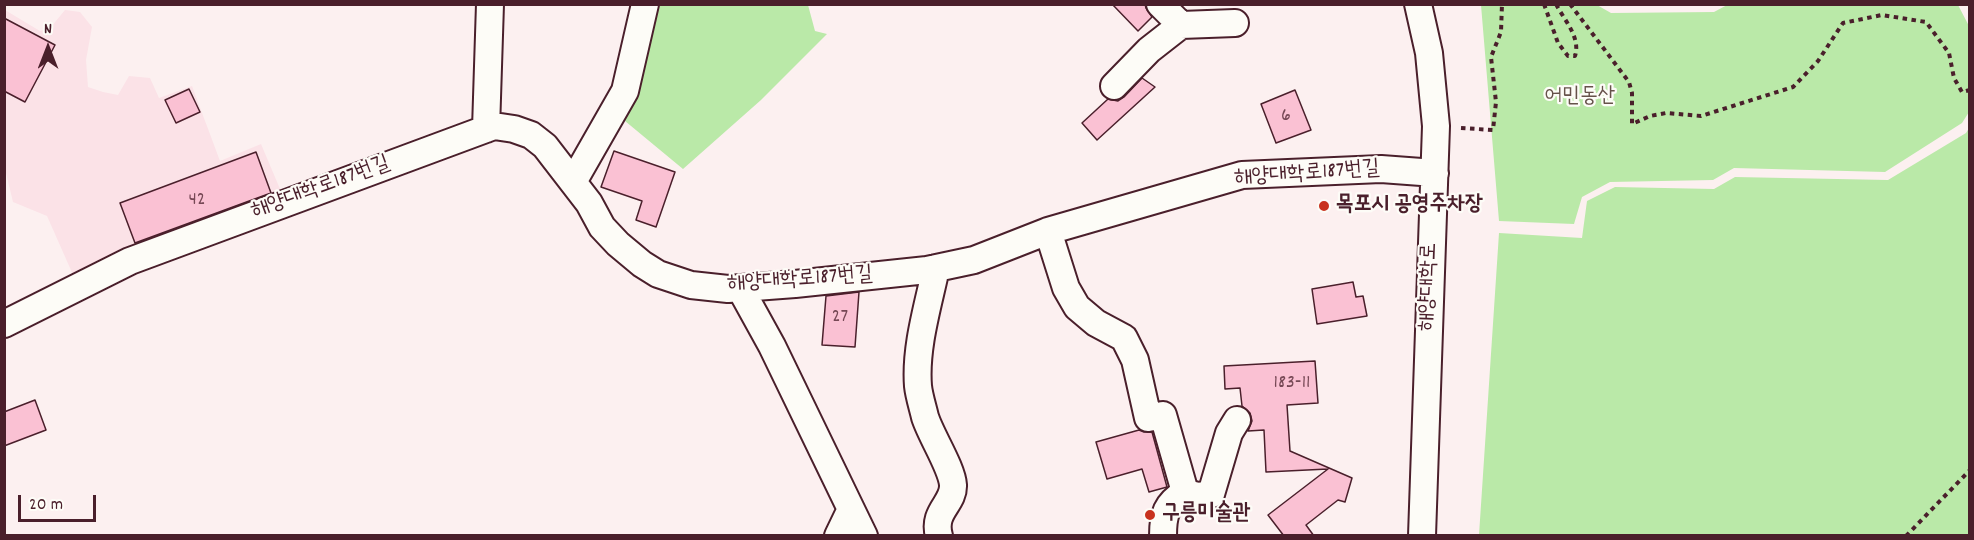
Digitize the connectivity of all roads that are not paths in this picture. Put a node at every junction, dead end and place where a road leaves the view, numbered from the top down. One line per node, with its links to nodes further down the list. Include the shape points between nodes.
1 (490, 4): 8 (street)
2 (645, 4): 10 (street, via 625,91)
3 (1160, 4): 6 (street)
4 (1418, 4): 9 (street, 해양대학로, via 1429,53 1436,126)
5 (1235, 23): 6 (street)
6 (1181, 25): 7 (street, via 1149,50)
7 (1114, 86)
8 (486, 129): 10 (street, 해양대학로187번길, via 494,126 531,135 545,146); 14 (street, 해양대학로187번길, via 130,261)
9 (1435, 173): 11 (street, 해양대학로187번길, via 1382,169 1242,175); 22 (street, 해양대학로)
10 (573, 182): 13 (street, 해양대학로187번길, via 602,227 642,264 691,285)
11 (1048, 231): 12 (street, 해양대학로187번길, via 974,260); 16 (street, via 1066,288 1077,307 1124,338 1135,360 1148,418 1163,415)
12 (936, 268): 13 (street, 해양대학로187번길); 20 (street, via 920,345 918,386 926,419 953,482 954,494 941,511)
13 (740, 288): 17 (street)
14 (4, 324)
15 (1237, 420): 16 (street, via 1229,433 1211,494 1197,496)
16 (1185, 492): 21 (street, via 1174,499 1163,517)
17 (851, 509): 18 (street); 19 (street)
18 (838, 536)
19 (864, 536)
20 (939, 536)
21 (1163, 536)
22 (1422, 536)

